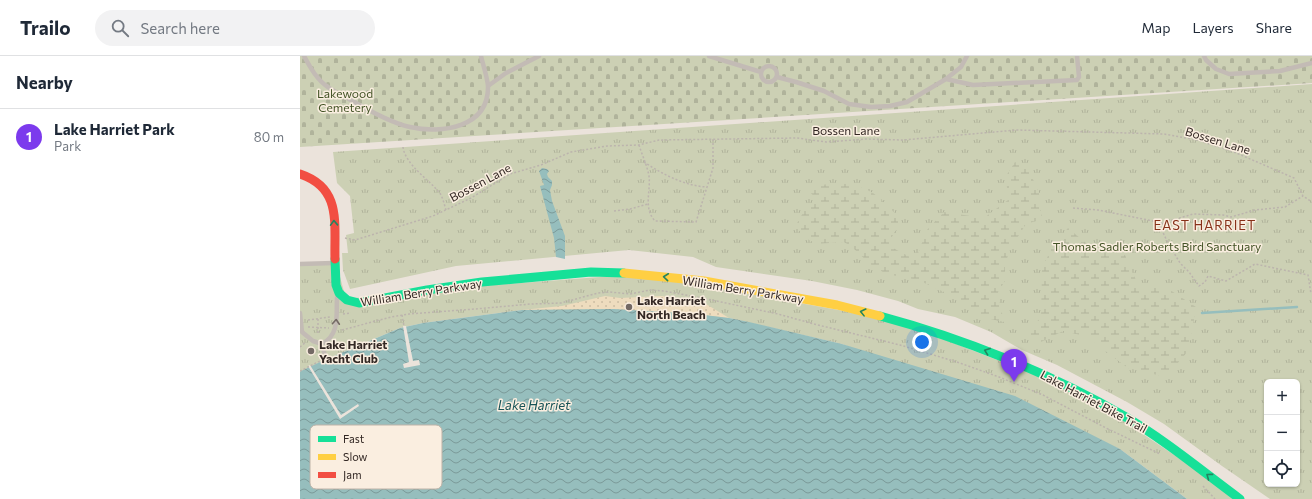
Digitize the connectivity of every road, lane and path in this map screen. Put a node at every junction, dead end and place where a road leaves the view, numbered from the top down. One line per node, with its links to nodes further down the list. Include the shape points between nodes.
1 (304, 56): 12 (lane, via 311,69 327,87 375,114 409,127 432,130 467,123 476,116 485,102)
2 (481, 56): 12 (lane)
3 (539, 56): 12 (lane)
4 (709, 56): 9 (lane)
5 (967, 56): 11 (lane, via 961,67)
6 (1077, 56): 11 (lane, via 1077,80 973,85)
7 (1204, 56): 8 (lane, via 1216,69 1229,74 1280,72)
8 (1312, 63)
9 (761, 72): 10 (lane, via 768,82); 10 (lane, via 766,66 771,66 777,72)
10 (777, 77): 11 (lane, via 824,91 849,104 871,108 907,102)
11 (946, 79)
12 (488, 86)
13 (713, 140): 14 (path, Bossen Lane, via 659,140); 18 (path, via 713,168); 19 (path, Bossen Lane, via 903,140 1017,130 1164,134 1196,140 1234,152 1294,178)
14 (639, 145): 16 (path); 23 (path, Bossen Lane, via 606,146 571,152 541,165 510,174)
15 (403, 147): 23 (path, via 404,153 421,175 440,194)
16 (644, 162): 18 (path, via 676,179 698,187); 21 (path, via 648,176)
17 (300, 174): 27 (street, one-way to 17, via 333,205 330,195 317,181)
18 (707, 187): 21 (path, via 696,222 655,221 650,216)
19 (1303, 196): 20 (path, Bossen Lane); 25 (path, via 1285,207 1255,210 1231,217 1193,214)
20 (1312, 202)
21 (648, 204): 24 (path)
22 (1074, 208): 25 (path, via 1105,211)
23 (446, 210): 26 (path, Bossen Lane, via 355,240)
24 (614, 211)
25 (1163, 223): 29 (path, via 1160,226 1167,242 1180,263 1200,286 1208,276 1226,281 1255,264 1308,275)
26 (344, 238)
27 (336, 262): 28 (lane); 30 (street, via 336,285)
28 (300, 264)
29 (1311, 294)
30 (340, 295): 34 (lane, via 337,298); 51 (street, William Berry Parkway, one-way to 30, via 1154,435 1080,392 1009,360 950,338 894,320 837,306 704,281 591,272 482,282 359,303 351,302)
31 (352, 312): 34 (path)
32 (300, 313): 36 (lane)
33 (402, 315): 37 (path); 41 (path); 48 (path, via 562,303 610,292 630,294 650,290 708,299 888,342 975,369 1043,395)
34 (336, 316): 35 (path); 44 (lane, one-way to 34, via 335,330)
35 (318, 319): 36 (path); 39 (path)
36 (301, 320): 44 (lane, via 302,332 307,338)
37 (404, 326)
38 (303, 327): 39 (path)
39 (318, 327): 40 (path); 42 (path)
40 (332, 329)
41 (338, 330)
42 (318, 336)
43 (304, 340): 45 (path, via 307,342)
44 (322, 344): 46 (lane)
45 (300, 348)
46 (324, 360): 47 (path)
47 (300, 371)
48 (1164, 456)
49 (1201, 483): 50 (path)
50 (1215, 499)
51 (1240, 499)

